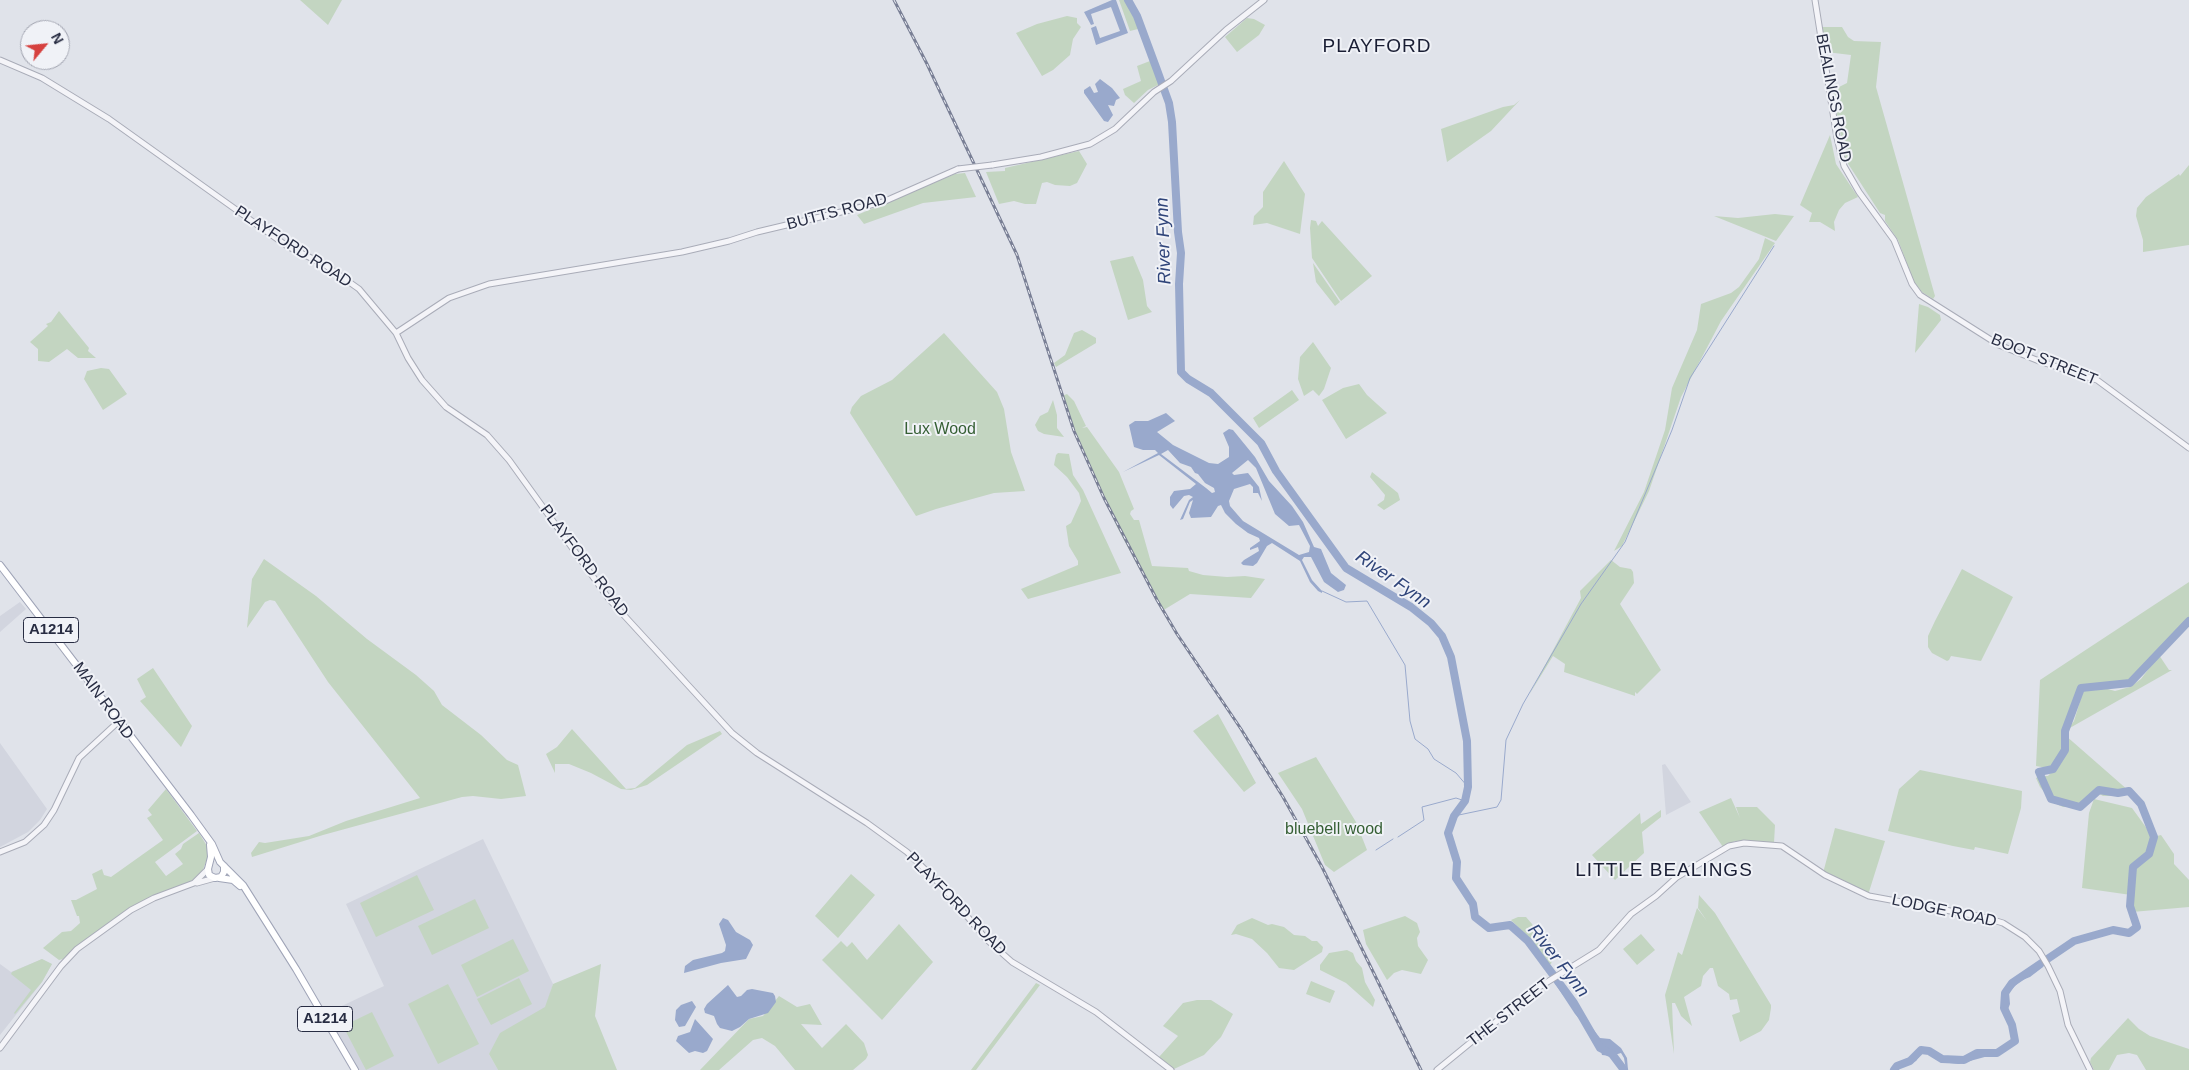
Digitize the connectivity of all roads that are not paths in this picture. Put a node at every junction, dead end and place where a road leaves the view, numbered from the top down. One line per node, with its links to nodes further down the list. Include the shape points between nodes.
1 (1264, 0): 5 (street, BUTTS ROAD, bridge, via 1115,129 1090,144 1041,157 958,168 883,202 682,252 489,284 449,298)
2 (1816, 0): 4 (street, BEALINGS ROAD, via 1844,166 1894,240 1912,284)
3 (0, 60): 5 (street, PLAYFORD ROAD, via 42,78 108,119 287,246 325,265 359,289)
4 (1920, 295): 6 (street, BOOT STREET, via 1999,345 2097,380)
5 (396, 333): 19 (street, PLAYFORD ROAD, via 422,380 446,407 486,435 510,460 609,599 732,733 907,852 940,884 986,939 1012,962 1096,1012)
6 (2189, 448)
7 (0, 565): 8 (main road, MAIN ROAD / A1214)
8 (118, 722): 9 (main road, MAIN ROAD / A1214); 11 (street, via 79,758 44,825 25,842)
9 (207, 837): 12 (main road, MAIN ROAD / A1214); 13 (main road, via 211,849)
10 (1782, 846): 20 (street, THE STREET, via 1736,843 1677,876 1631,914 1599,950 1518,1002 1503,1018); 21 (street, LODGE ROAD, via 1825,875 1869,896 1983,917 2003,923 2025,937 2048,966 2060,991 2068,1025)
11 (0, 852)
12 (222, 864): 13 (main road, via 213,862); 14 (main road, via 224,872); 16 (main road, MAIN ROAD / A1214, via 243,885)
13 (208, 867): 14 (main road, via 211,876); 15 (street)
14 (218, 878): 15 (street); 16 (main road, MAIN ROAD / A1214, via 238,883)
15 (194, 883): 17 (street, via 139,905 77,949)
16 (256, 906): 18 (main road, MAIN ROAD / A1214)
17 (0, 1048)
18 (355, 1070)
19 (1171, 1070)
20 (1437, 1070)
21 (2090, 1070)

